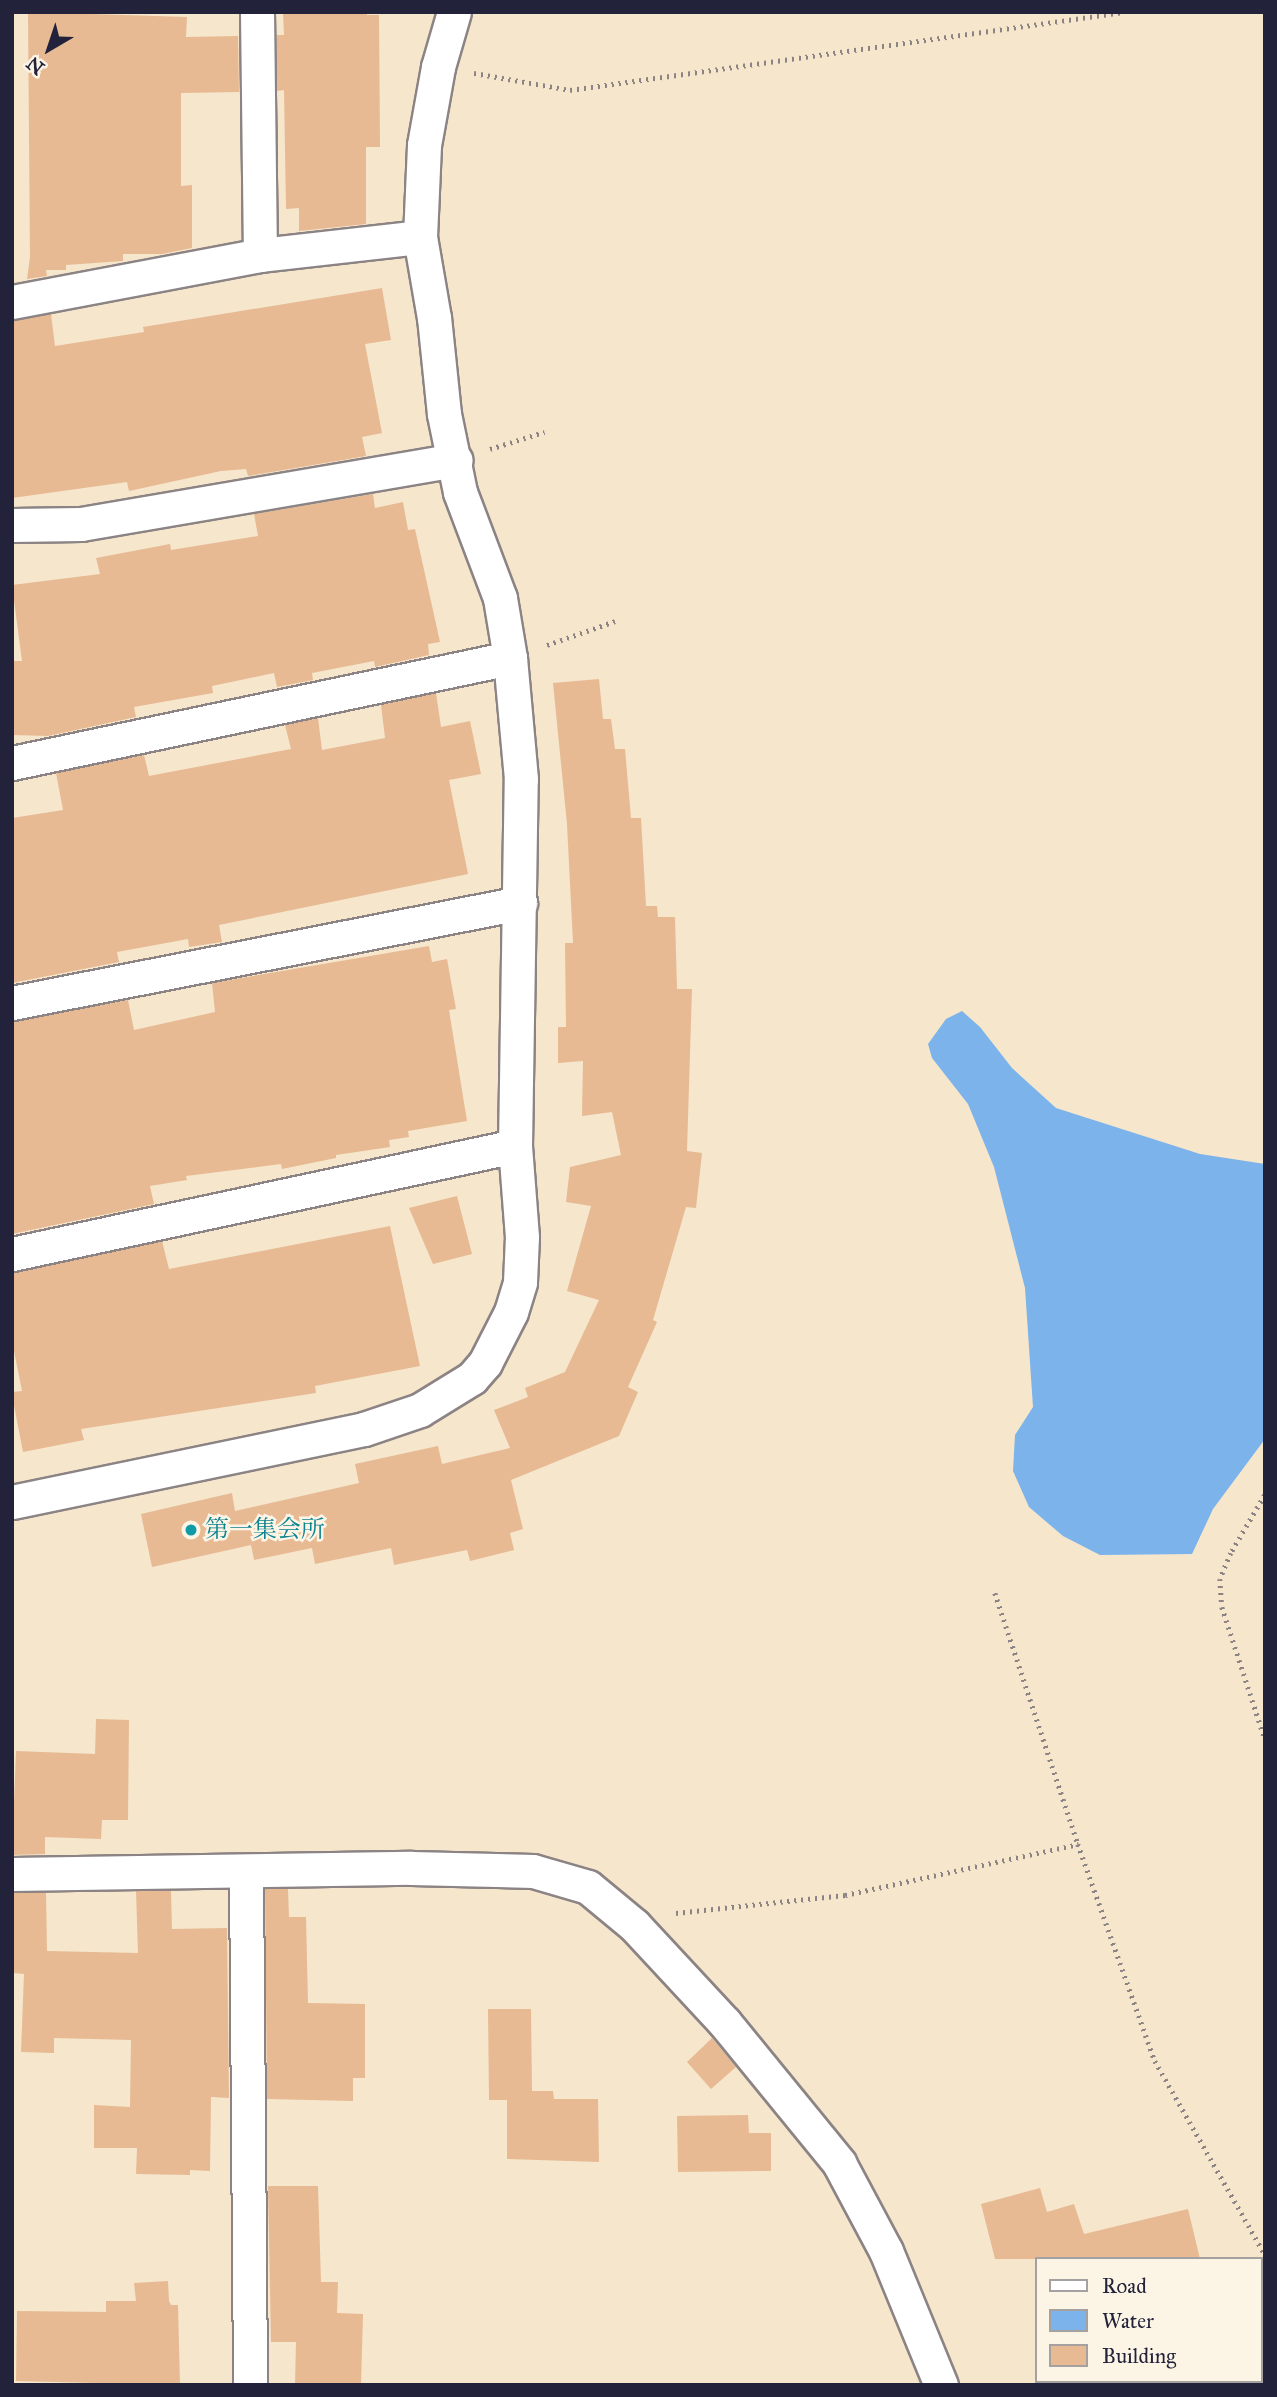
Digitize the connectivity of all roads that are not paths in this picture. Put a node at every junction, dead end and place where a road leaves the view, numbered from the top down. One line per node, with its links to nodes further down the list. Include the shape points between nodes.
1 (257, 12): 4 (street)
2 (454, 12): 3 (street, via 438,66 424,145)
3 (419, 237): 4 (street); 6 (street, via 434,318 444,414)
4 (260, 255): 5 (street)
5 (12, 302)
6 (456, 460): 7 (street, via 80,524); 8 (street, via 460,492 500,598)
7 (12, 526)
8 (510, 658): 9 (street); 10 (street, via 522,779)
9 (12, 763)
10 (520, 903): 11 (street); 12 (street)
11 (12, 1003)
12 (515, 1146): 13 (street); 14 (street, via 522,1237 520,1282 498,1342 472,1378 420,1410 363,1429)
13 (12, 1254)
14 (12, 1502)
15 (246, 1872): 16 (street); 17 (street); 18 (street, via 533,1871 587,1887 646,1938 725,2023 839,2163 886,2251)
16 (12, 1874)
17 (250, 2385)
18 (941, 2385)

